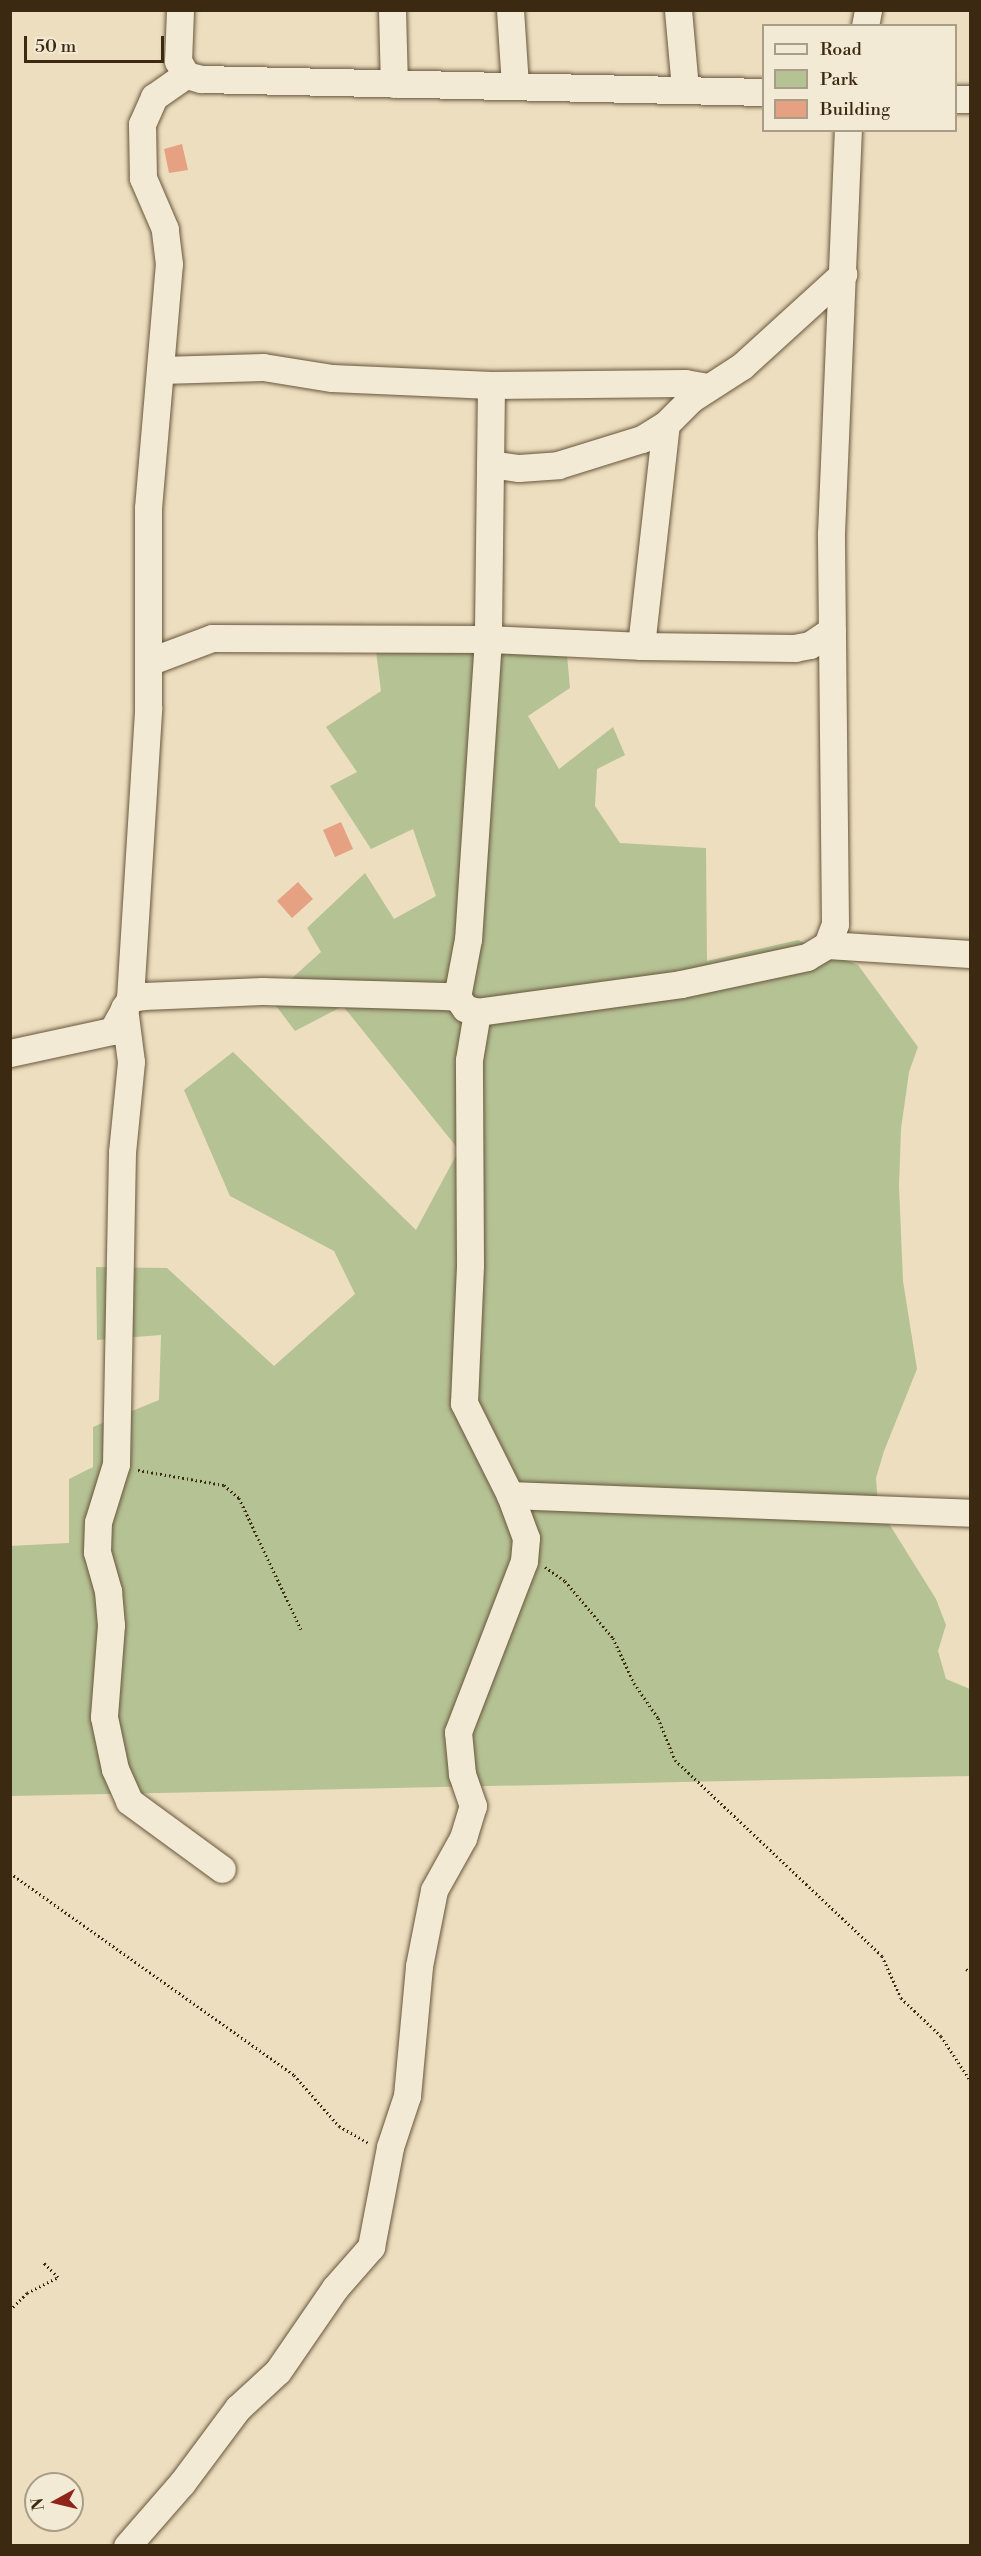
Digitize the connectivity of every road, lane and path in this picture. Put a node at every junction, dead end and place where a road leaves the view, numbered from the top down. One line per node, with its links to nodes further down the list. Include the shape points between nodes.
1 (180, 10): 5 (street, via 178,61)
2 (392, 10): 6 (street)
3 (510, 10): 7 (street)
4 (678, 10): 8 (street)
5 (186, 75): 6 (street, via 201,80); 12 (street, via 154,97 142,124 143,178 165,229 169,264)
6 (394, 84): 7 (street)
7 (515, 86): 8 (street)
8 (685, 88): 9 (street)
9 (762, 92)
10 (848, 132): 11 (street)
11 (843, 274): 14 (street, via 742,366); 17 (street, via 832,512)
12 (161, 370): 13 (street, via 263,367 332,378); 20 (street, via 148,508)
13 (491, 385): 14 (street, via 685,383); 16 (street)
14 (708, 387): 15 (street)
15 (666, 424): 16 (street, via 642,439 558,465 519,468); 19 (street)
16 (490, 464): 18 (street)
17 (832, 630): 19 (street, via 810,645 795,648); 21 (street, via 835,924)
18 (488, 639): 19 (street); 20 (street, via 212,638); 24 (street)
19 (641, 646)
20 (148, 662): 23 (street)
21 (827, 945): 22 (street); 24 (street, via 807,957 681,984)
22 (970, 954)
23 (127, 1003): 24 (street, via 262,991); 25 (street, via 112,1031); 26 (street, via 131,1062 122,1152)
24 (467, 1005): 27 (street, via 470,1241 464,1403)
25 (10, 1053)
26 (116, 1464): 30 (path, via 156,1476 224,1485 239,1498); 31 (street, via 98,1522 97,1552 110,1614 104,1717 115,1769 129,1800)
27 (510, 1495): 28 (street); 29 (street, via 526,1538)
28 (970, 1513)
29 (525, 1551): 33 (path, via 565,1581 613,1638 634,1683 658,1718 675,1760 882,1956 901,1998 942,2036); 34 (street, via 458,1732 462,1774 473,1806 463,1838 434,1890 419,1966 407,2096)
30 (301, 1629)
31 (222, 1869)
32 (10, 1873): 34 (path, via 294,2075 358,2141)
33 (970, 2080)
34 (390, 2147): 37 (street, via 371,2247 335,2288 278,2371 238,2408 182,2483)
35 (43, 2262): 36 (path, via 58,2277 27,2293)
36 (10, 2310)
37 (127, 2546)

